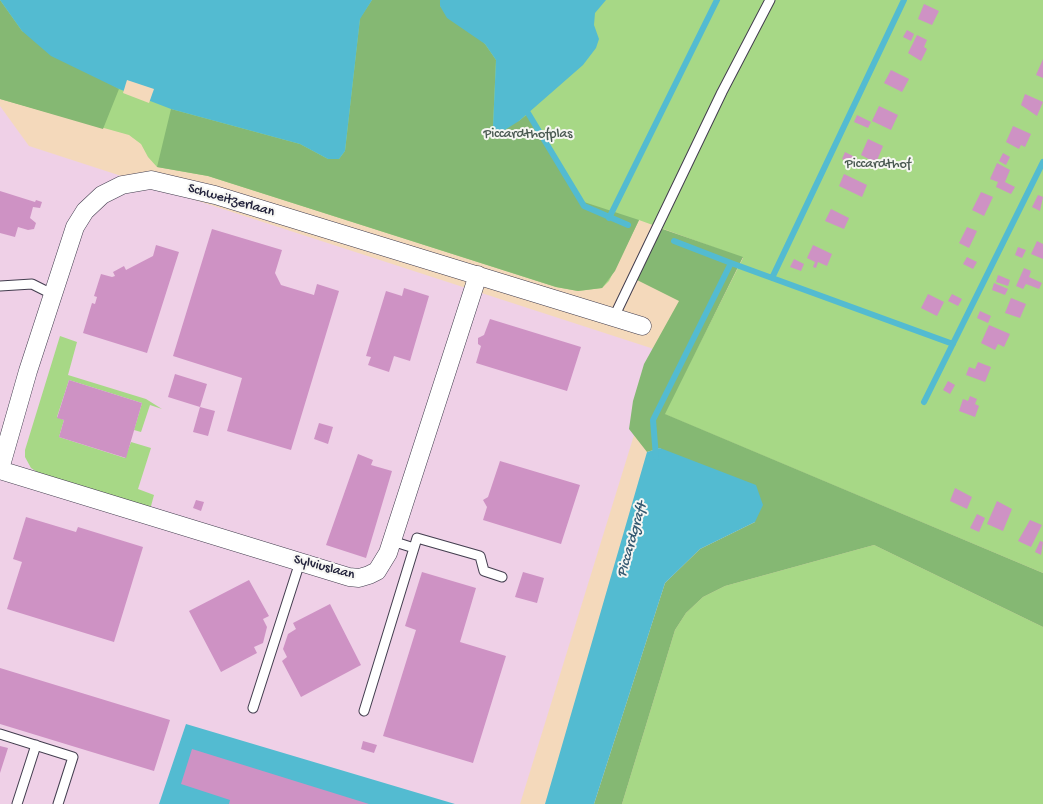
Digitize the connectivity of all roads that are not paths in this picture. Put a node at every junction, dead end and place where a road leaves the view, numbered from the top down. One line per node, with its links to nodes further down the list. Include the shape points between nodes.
1 (770, 0): 5 (lane)
2 (478, 275): 4 (street, Schweitzerlaan, via 215,195 151,180 122,185 102,195 85,211 66,248); 5 (street, Schweitzerlaan); 8 (street, Sylviuslaan)
3 (0, 286): 4 (lane, via 32,284)
4 (52, 294): 7 (street, Schweitzerlaan)
5 (614, 317): 6 (street, Schweitzerlaan)
6 (642, 326)
7 (0, 468): 10 (street, Sylviuslaan)
8 (392, 541): 9 (lane); 10 (street, Sylviuslaan, via 376,571 359,578)
9 (414, 548): 11 (lane, via 417,538 480,556 484,571); 13 (lane)
10 (300, 562): 12 (lane)
11 (502, 577)
12 (252, 708)
13 (364, 711)
14 (0, 734): 15 (lane)
15 (36, 745): 16 (lane); 17 (lane, via 73,757)
16 (17, 804)
17 (58, 804)

